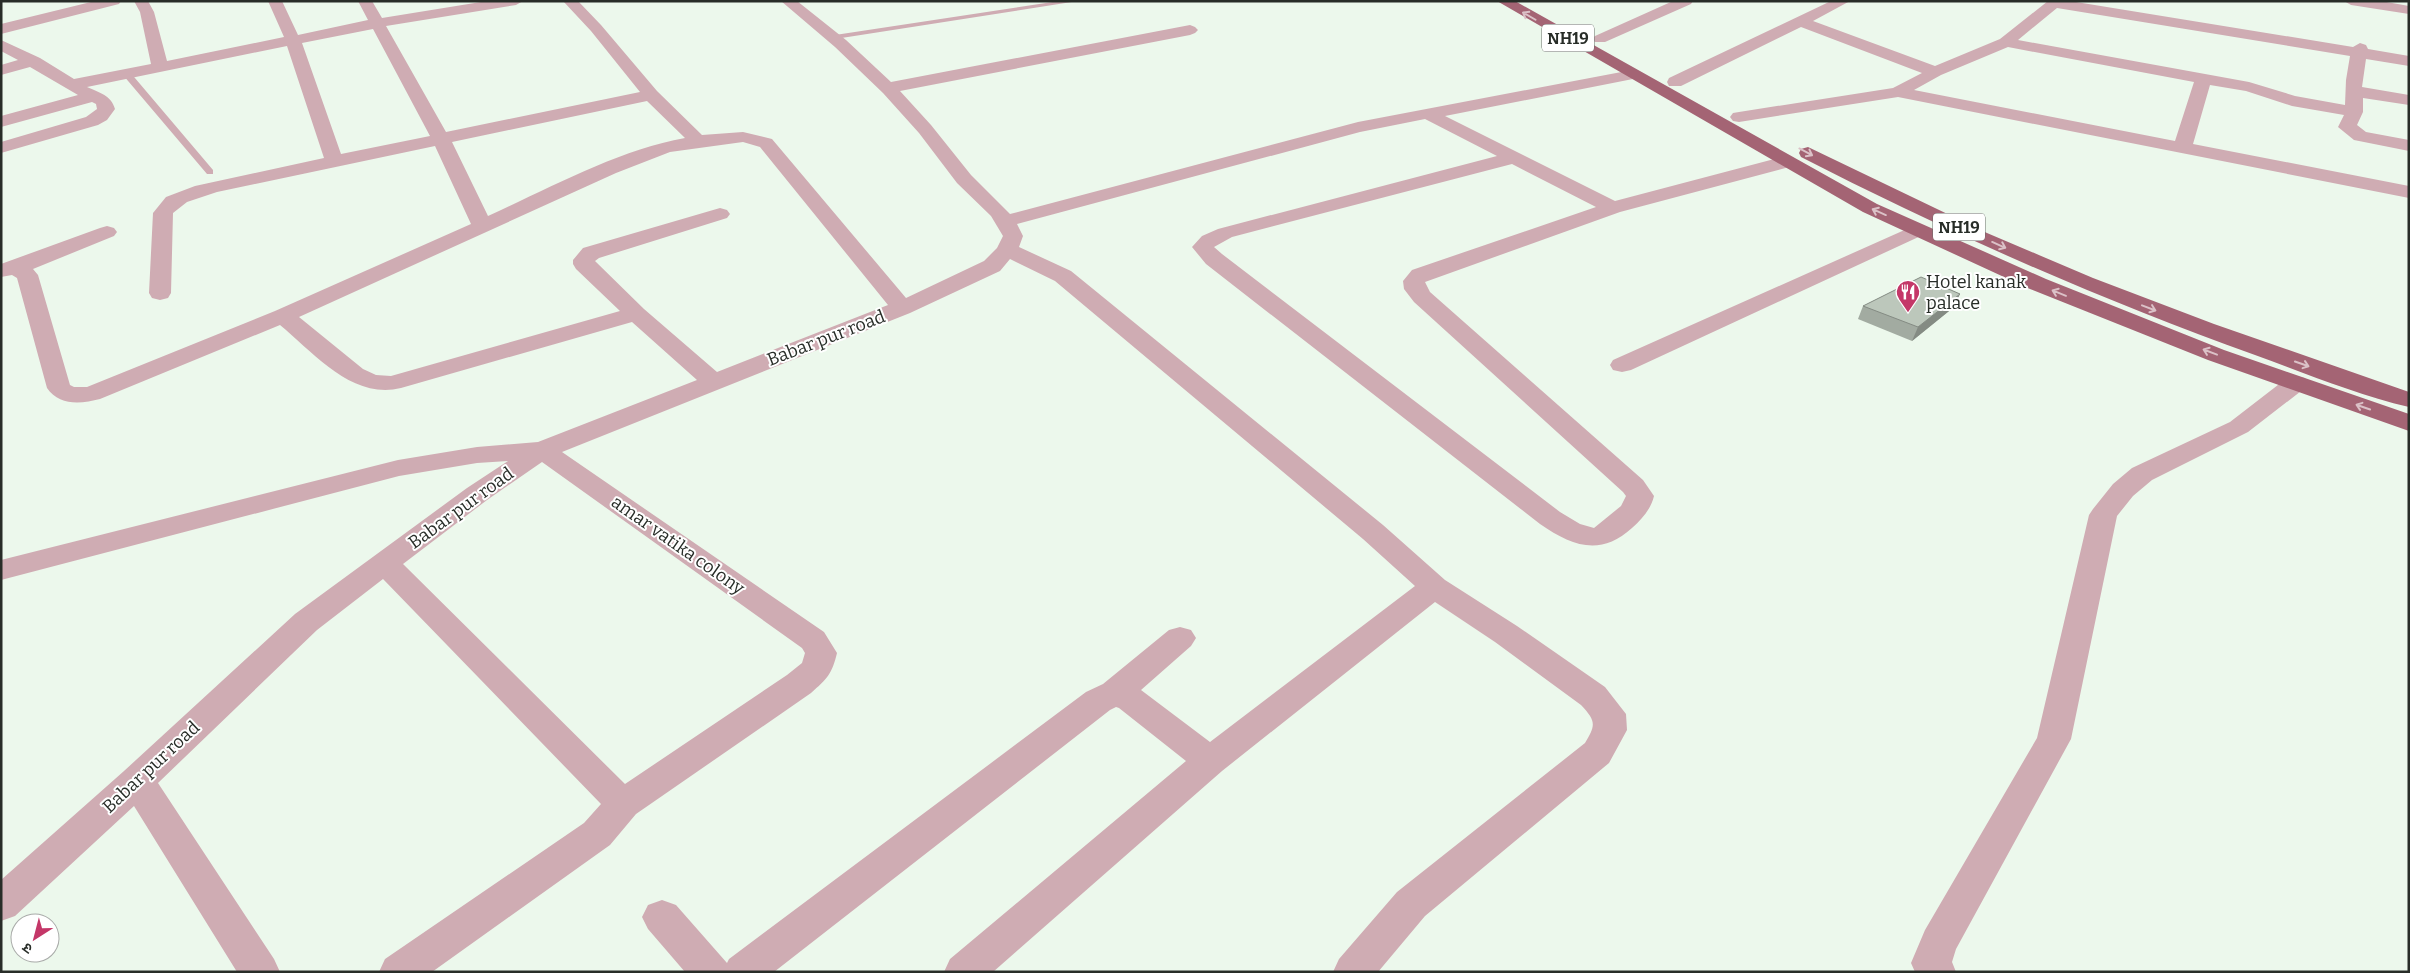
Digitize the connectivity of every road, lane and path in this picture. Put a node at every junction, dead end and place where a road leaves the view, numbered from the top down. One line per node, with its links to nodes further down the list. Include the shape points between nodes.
1 (114, 1): 19 (street)
2 (141, 1): 30 (street, via 147,12)
3 (275, 1): 23 (street)
4 (365, 1): 18 (street)
5 (516, 1): 18 (street)
6 (570, 1): 41 (street)
7 (788, 1): 21 (street)
8 (1074, 1): 21 (lane)
9 (1504, 1): 34 (highway, NH19, one-way to 9)
10 (1534, 1): 22 (highway, NH19)
11 (1686, 1): 22 (street)
12 (1843, 1): 17 (street)
13 (2075, 1): 26 (street)
14 (2351, 1): 16 (street)
15 (2055, 2): 24 (street); 26 (street)
16 (2409, 10)
17 (1801, 22): 32 (street); 36 (street)
18 (378, 24): 23 (street); 48 (street)
19 (1, 29)
20 (1190, 30): 38 (street)
21 (835, 37): 38 (street)
22 (1600, 39): 36 (highway, NH19)
23 (293, 41): 30 (street); 54 (street)
24 (2006, 42): 32 (street); 35 (street)
25 (1, 45): 28 (street)
26 (2360, 51): 27 (street); 29 (street); 39 (street)
27 (2409, 56)
28 (34, 61): 31 (street); 37 (street)
29 (2409, 61)
30 (160, 66): 33 (street)
31 (1, 70)
32 (1935, 72): 40 (street)
33 (126, 73): 37 (street); 56 (lane)
34 (1632, 75): 45 (street); 55 (highway, NH19)
35 (2203, 80): 44 (street, via 2249,87 2292,101); 52 (street)
36 (1676, 82): 46 (highway, NH19)
37 (71, 85): 42 (street)
38 (887, 88): 60 (street, via 920,123 964,180)
39 (2353, 90): 43 (street); 44 (street)
40 (1898, 92): 46 (street); 52 (street)
41 (651, 94): 48 (street); 49 (street)
42 (93, 96): 47 (street); 51 (street, via 104,101 106,109 102,116)
43 (2409, 100)
44 (2354, 112): 50 (street, via 2347,127 2350,132)
45 (1426, 113): 53 (street); 60 (street, via 1358,127)
46 (1739, 117): 73 (highway, NH19, one-way to 73, via 1905,203 2084,283 2272,354)
47 (1, 122)
48 (441, 139): 54 (street); 61 (street)
49 (698, 141): 61 (street, via 653,151); 67 (street, via 743,137 766,143)
50 (2409, 146)
51 (1, 148)
52 (2182, 149): 57 (street)
53 (1512, 158): 58 (street); 58 (street, via 1225,234 1203,247 1214,259 1550,518 1571,532 1591,539 1610,534 1638,506 1640,496 1633,486 1422,297 1414,282 1420,276)
54 (334, 161): 66 (street, via 217,186 168,203 163,212)
55 (1786, 162): 58 (street); 62 (highway, NH19, one-way to 55)
56 (210, 172)
57 (2409, 192)
58 (1613, 208)
59 (720, 214): 68 (street, via 586,256 584,264)
60 (1007, 220): 64 (street, via 1012,236)
61 (482, 225): 69 (street)
62 (1918, 230): 70 (street); 72 (highway, NH19, one-way to 62, via 2216,355 2038,284)
63 (107, 232): 65 (street)
64 (1007, 250): 67 (street, Babar pur road, via 992,266); 78 (street, via 1063,276 1373,532)
65 (8, 269): 69 (street, via 21,269 27,274 54,375 60,388 68,395 91,394)
66 (160, 293)
67 (902, 308): 71 (street, Babar pur road)
68 (636, 314): 69 (street, via 392,383 377,384 354,374); 71 (street)
69 (284, 316)
70 (1622, 365)
71 (713, 382): 75 (street, Babar pur road)
72 (2296, 383): 74 (highway, NH19, one-way to 72); 92 (street, via 2239,427 2142,474 2123,490 2103,515 2054,739 1938,943 1931,963)
73 (2409, 400)
74 (2409, 423)
75 (542, 450): 76 (street, Babar pur road, via 476,494); 77 (street, via 398,468); 83 (street, amar vatika colony, via 813,640 821,654 816,668 805,679)
76 (385, 564): 82 (street, Babar pur road, via 306,622); 83 (street)
77 (1, 570)
78 (1434, 587): 81 (street); 91 (street, via 1593,696 1610,714 1610,730 1597,753 1411,904)
79 (1180, 638): 80 (street)
80 (1115, 693): 81 (street, via 1131,698); 89 (street, via 1098,701)
81 (1210, 761): 90 (street)
82 (137, 781): 84 (street, Babar pur road); 86 (street)
83 (623, 804): 87 (street, via 597,834)
84 (7, 891)
85 (662, 917): 88 (street)
86 (260, 972)
87 (399, 972)
88 (710, 972)
89 (743, 972)
90 (964, 972)
91 (1353, 972)
92 (1936, 972)

